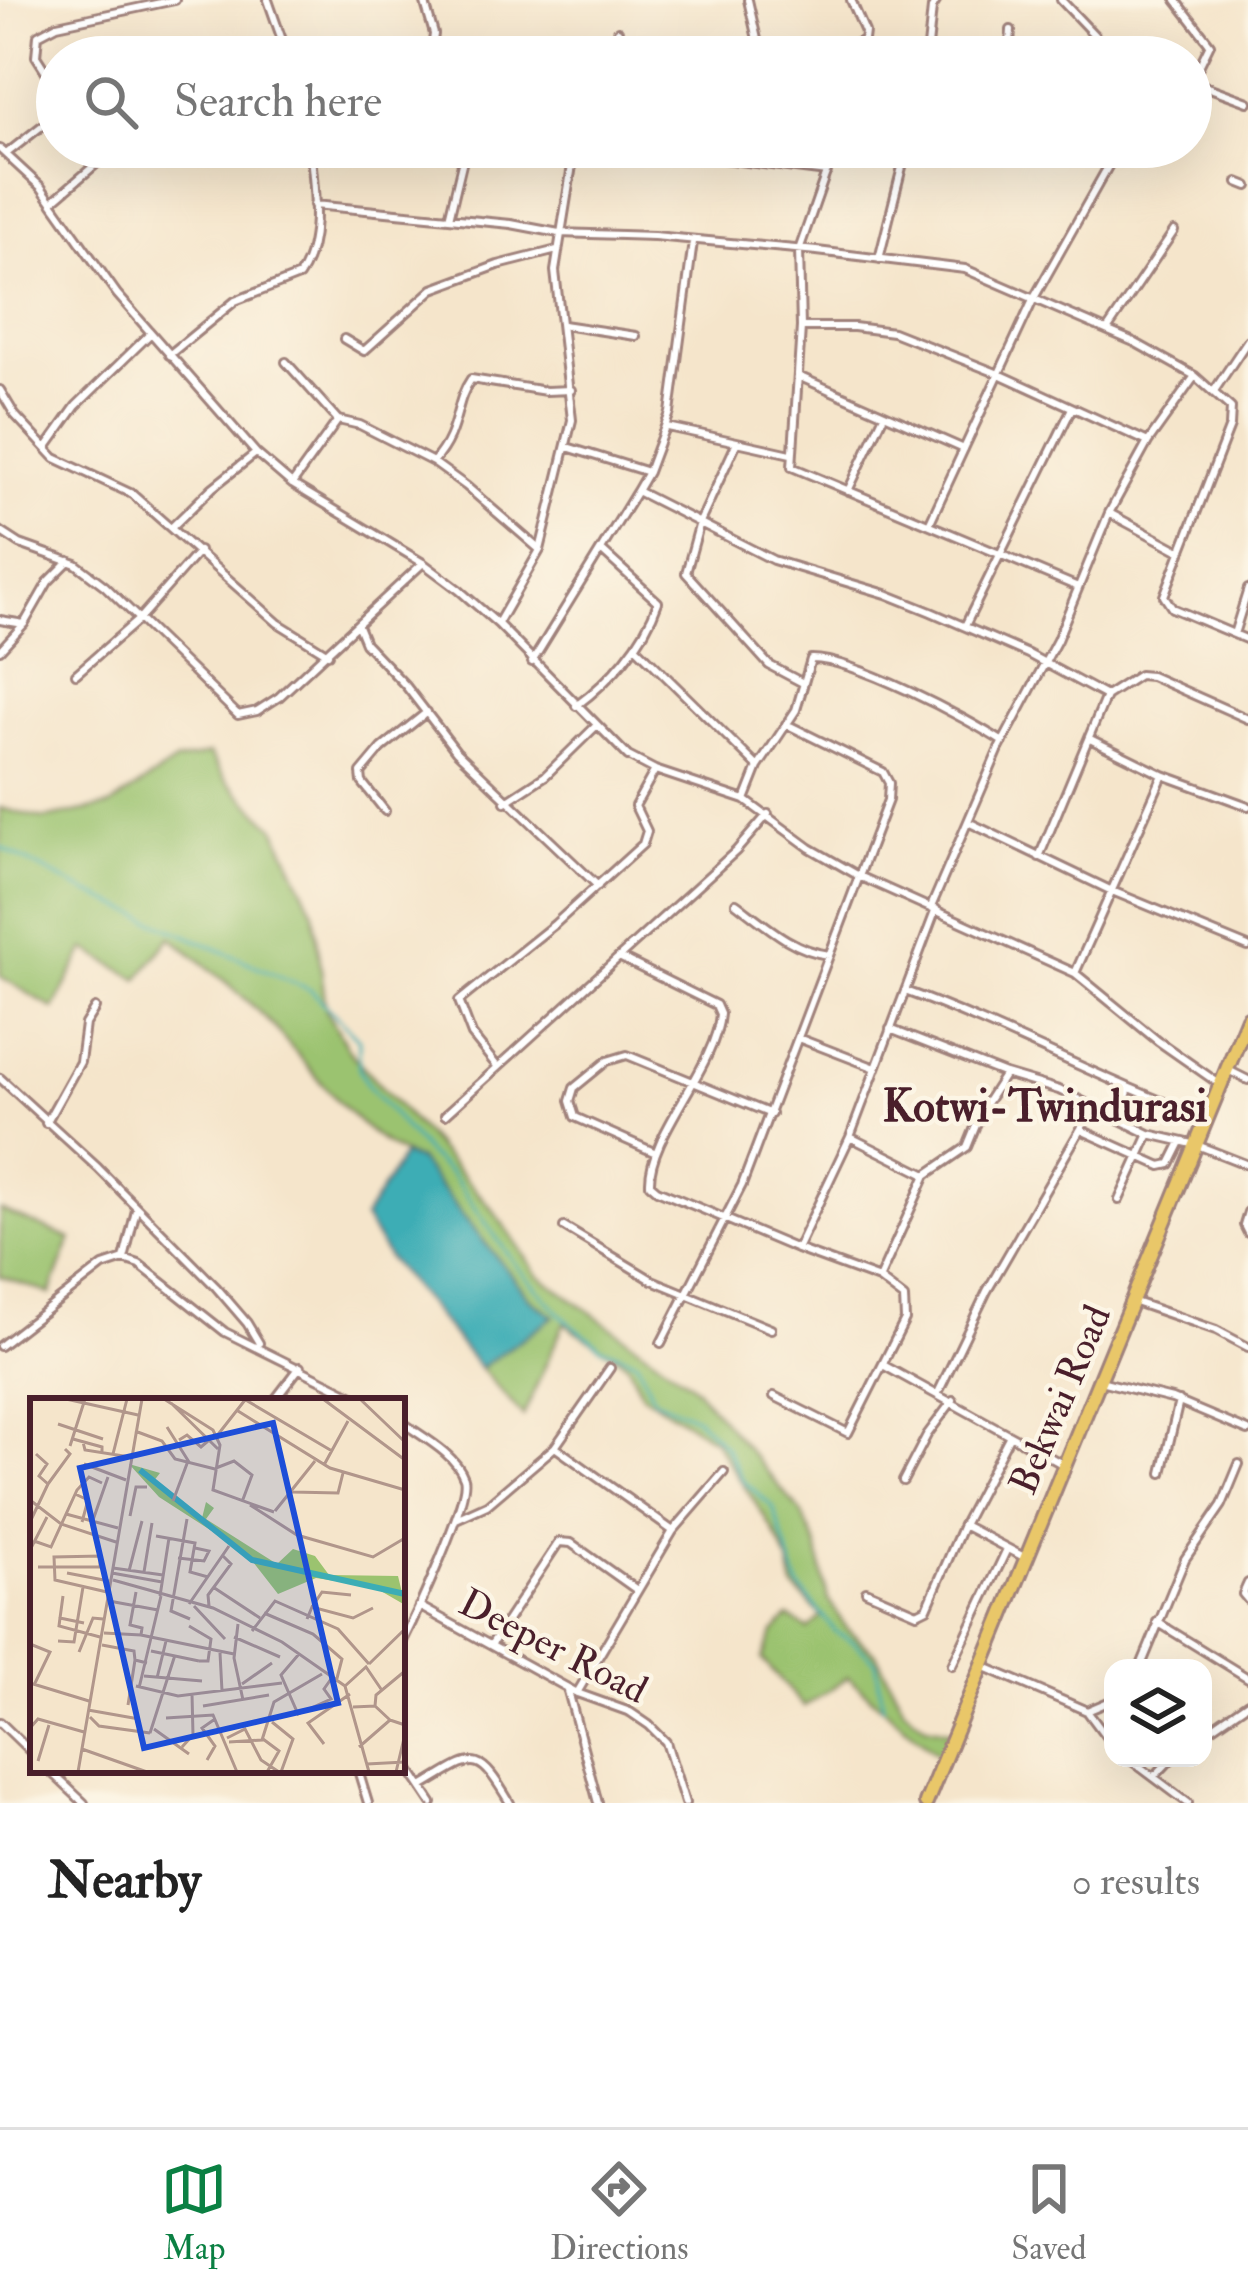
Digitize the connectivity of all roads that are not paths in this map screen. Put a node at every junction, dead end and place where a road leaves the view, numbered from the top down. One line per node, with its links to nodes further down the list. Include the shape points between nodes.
1 (175, 0): 11 (street)
2 (268, 0): 12 (street)
3 (424, 0): 13 (street)
4 (748, 0): 15 (street)
5 (851, 0): 16 (street)
6 (937, 0): 17 (street)
7 (1060, 0): 19 (street)
8 (1176, 0): 20 (street)
9 (1011, 30): 18 (street)
10 (618, 31): 14 (street)
11 (38, 36)
12 (281, 36)
13 (434, 36)
14 (619, 36)
15 (756, 36)
16 (865, 36)
17 (929, 36)
18 (1011, 36)
19 (1095, 36)
20 (1204, 36)
21 (1212, 88): 22 (street)
22 (1248, 102)
23 (36, 129): 24 (street)
24 (3, 152): 36 (street)
25 (91, 168): 36 (street)
26 (311, 168): 37 (street)
27 (461, 168): 38 (street)
28 (571, 168): 40 (street)
29 (794, 168): 33 (street)
30 (827, 168): 33 (street)
31 (903, 168): 44 (street)
32 (1108, 168): 45 (street)
33 (826, 172): 43 (street)
34 (1238, 182): 35 (street)
35 (1248, 186)
36 (52, 201): 49 (street)
37 (314, 205): 38 (street); 53 (street, via 311,253 299,276 235,302)
38 (449, 218): 40 (street)
39 (1174, 231): 48 (street)
40 (559, 233): 41 (street); 42 (street)
41 (693, 240): 43 (street); 65 (street)
42 (557, 250): 46 (street); 51 (street, via 433,289 364,351)
43 (800, 250): 44 (street); 47 (street)
44 (879, 259): 45 (street, via 965,269)
45 (1034, 298): 48 (street); 55 (street)
46 (563, 325): 50 (street); 59 (street)
47 (801, 327): 55 (street, via 893,332); 56 (street)
48 (1107, 330): 57 (street)
49 (150, 334): 53 (street); 69 (street, via 76,406)
50 (636, 336)
51 (344, 339)
52 (1248, 340): 60 (street)
53 (169, 355): 71 (street)
54 (286, 362): 64 (street)
55 (999, 374): 62 (street); 70 (street)
56 (798, 376): 63 (street); 72 (street)
57 (1196, 376): 60 (street); 67 (street)
58 (0, 390): 61 (street)
59 (571, 390): 68 (street); 73 (street, via 471,379 447,447)
60 (1214, 391): 86 (street, via 1233,416)
61 (4, 405): 69 (street)
62 (1072, 407): 67 (street); 87 (street)
63 (884, 415): 70 (street); 76 (street)
64 (338, 420): 73 (street); 75 (street)
65 (667, 428): 66 (street); 74 (street)
66 (737, 442): 72 (street); 79 (street)
67 (1148, 442): 78 (street)
68 (567, 447): 74 (street); 84 (street)
69 (46, 448): 81 (street, via 132,494)
70 (964, 448): 80 (street)
71 (256, 453): 75 (street); 81 (street)
72 (790, 454): 76 (street, via 798,472)
73 (433, 462): 84 (street)
74 (648, 472): 77 (street)
75 (292, 484): 89 (street)
76 (848, 490): 80 (street)
77 (637, 491): 79 (street); 85 (street)
78 (1109, 513): 86 (street); 90 (street)
79 (700, 522): 97 (street, via 786,566); 108 (street, via 686,564 691,580 769,665)
80 (930, 522): 87 (street)
81 (172, 527): 83 (street)
82 (0, 531): 88 (street)
83 (199, 550): 93 (street); 104 (street, via 278,623)
84 (540, 550): 95 (street)
85 (601, 550): 102 (street, via 656,597); 105 (street)
86 (1180, 551): 98 (street, via 1166,602)
87 (1001, 553): 90 (street); 97 (street)
88 (69, 561): 93 (street); 94 (street)
89 (424, 563): 95 (street); 96 (street)
90 (1078, 587): 106 (street)
91 (1248, 589): 98 (street)
92 (0, 620): 94 (street)
93 (138, 620): 104 (street, via 238,715 279,697); 107 (street)
94 (24, 624): 103 (street)
95 (498, 624): 105 (street)
96 (358, 626): 99 (street); 101 (street)
97 (965, 626): 106 (street)
98 (1234, 634): 100 (street)
99 (345, 639): 101 (street); 104 (street)
100 (1248, 640)
101 (364, 643): 111 (street)
102 (635, 646): 110 (street); 117 (street)
103 (0, 650)
104 (328, 654)
105 (532, 662): 110 (street)
106 (1046, 663): 109 (street); 116 (street)
107 (76, 674)
108 (803, 683): 113 (street); 116 (street, via 811,659 843,665)
109 (1106, 696): 112 (street, via 1151,676); 115 (street)
110 (576, 706): 114 (street)
111 (428, 712): 121 (street); 123 (street, via 361,773)
112 (1248, 719)
113 (786, 724): 117 (street); 127 (street, via 883,772 889,784)
114 (596, 726): 118 (street); 121 (street)
115 (1090, 739): 119 (street); 126 (street)
116 (1004, 742): 125 (street)
117 (758, 767): 120 (street)
118 (655, 770): 120 (street); 128 (street, via 635,806 644,844)
119 (1163, 775): 122 (street); 129 (street)
120 (745, 800): 124 (street)
121 (505, 802): 128 (street)
122 (1248, 806)
123 (385, 811)
124 (768, 814): 127 (street); 134 (street)
125 (968, 822): 126 (street); 131 (street)
126 (1039, 857): 129 (street)
127 (859, 876): 131 (street); 133 (street)
128 (598, 886): 141 (street, via 459,1001)
129 (1112, 891): 132 (street); 135 (street)
130 (736, 903): 133 (street, via 800,947)
131 (934, 908): 135 (street); 136 (street)
132 (1248, 947)
133 (829, 955): 140 (street)
134 (619, 957): 141 (street); 147 (street, via 716,1005 719,1023)
135 (1075, 973): 148 (street)
136 (905, 991): 139 (street); 149 (street)
137 (95, 1008): 155 (street, via 80,1062)
138 (1248, 1018): 143 (highway, Bekwai Road)
139 (890, 1029): 142 (street); 144 (street)
140 (798, 1039): 142 (street); 151 (street)
141 (496, 1065): 152 (street)
142 (874, 1068): 158 (street)
143 (1227, 1070): 146 (street); 148 (highway, Bekwai Road)
144 (1005, 1074): 150 (street); 164 (street, via 968,1147)
145 (0, 1078): 155 (street)
146 (1248, 1080)
147 (693, 1082): 151 (street); 161 (street); 161 (street, via 627,1055 607,1060 574,1088 575,1118)
148 (1221, 1085): 154 (highway, Bekwai Road)
149 (1130, 1089): 153 (street); 154 (street)
150 (1094, 1106): 153 (street); 156 (street)
151 (771, 1114): 168 (street)
152 (446, 1115)
153 (1119, 1116): 157 (street)
154 (1208, 1119): 160 (highway, Bekwai Road)
155 (46, 1123): 166 (street)
156 (1081, 1130): 162 (street); 185 (street, via 986,1291)
157 (1149, 1134): 159 (street); 162 (street)
158 (850, 1136): 164 (street); 171 (street)
159 (1181, 1141): 160 (street); 162 (street, via 1166,1166)
160 (1197, 1145): 163 (street); 175 (highway, Bekwai Road)
161 (657, 1153): 168 (street, via 650,1184)
162 (1138, 1157): 165 (street)
163 (1248, 1165)
164 (926, 1175): 173 (street)
165 (1119, 1200)
166 (136, 1210): 172 (street); 179 (street, via 216,1287)
167 (1248, 1212): 170 (street)
168 (723, 1218): 171 (street); 174 (street)
169 (564, 1227): 174 (street)
170 (1248, 1233)
171 (797, 1249): 173 (street)
172 (124, 1259): 178 (street, via 103,1266); 179 (street, via 225,1332)
173 (879, 1279): 181 (street, via 908,1310)
174 (687, 1294): 176 (street); 177 (street)
175 (1132, 1301): 180 (street); 184 (highway, Bekwai Road)
176 (770, 1329)
177 (662, 1343)
178 (0, 1346)
179 (260, 1346): 182 (street)
180 (1248, 1347)
181 (884, 1365): 185 (street); 186 (street, via 848,1433)
182 (300, 1367): 187 (street); 188 (street)
183 (610, 1368): 194 (street)
184 (1100, 1381): 190 (street); 196 (highway, Bekwai Road)
185 (938, 1394): 189 (street)
186 (775, 1396)
187 (276, 1398)
188 (358, 1398)
189 (953, 1400): 193 (street); 199 (street)
190 (1179, 1401): 192 (street); 198 (street)
191 (405, 1424): 200 (street, via 465,1478)
192 (1248, 1431)
193 (1010, 1437): 196 (street); 201 (street)
194 (556, 1448): 200 (street); 202 (street)
195 (1239, 1464): 211 (street)
196 (1065, 1466): 204 (highway, Bekwai Road)
197 (724, 1472): 202 (street)
198 (1162, 1473)
199 (903, 1481)
200 (456, 1520): 210 (street)
201 (963, 1526): 203 (street); 207 (street, via 923,1612)
202 (673, 1531): 206 (street)
203 (1007, 1549): 204 (street); 215 (street)
204 (1025, 1558): 216 (highway, Bekwai Road)
205 (1248, 1583): 208 (street)
206 (637, 1590): 213 (street, via 559,1542); 219 (street)
207 (866, 1591)
208 (1248, 1600)
209 (405, 1609): 210 (street, Deeper Road)
210 (418, 1610): 212 (street); 213 (street, Deeper Road)
211 (1157, 1622): 214 (street); 217 (street)
212 (405, 1637)
213 (491, 1646): 218 (street, Deeper Road)
214 (1143, 1659)
215 (952, 1665)
216 (982, 1666): 222 (street); 240 (highway, Bekwai Road)
217 (1248, 1678)
218 (567, 1688): 219 (street, Deeper Road); 238 (street)
219 (577, 1693): 239 (street, Deeper Road, via 649,1725 665,1742)
220 (1248, 1703): 224 (street)
221 (1104, 1704): 222 (street)
222 (1087, 1711): 225 (street)
223 (0, 1722): 226 (street)
224 (1212, 1728)
225 (1104, 1734)
226 (30, 1751)
227 (405, 1762): 233 (street)
228 (1139, 1767): 232 (street)
229 (1163, 1767): 232 (street)
230 (52, 1773): 234 (street)
231 (359, 1773): 235 (street)
232 (1153, 1778): 241 (street)
233 (422, 1787): 236 (street); 237 (street, via 478,1762)
234 (84, 1803)
235 (367, 1803)
236 (432, 1803)
237 (510, 1803)
238 (598, 1803)
239 (685, 1803)
240 (927, 1803)
241 (1188, 1803)

